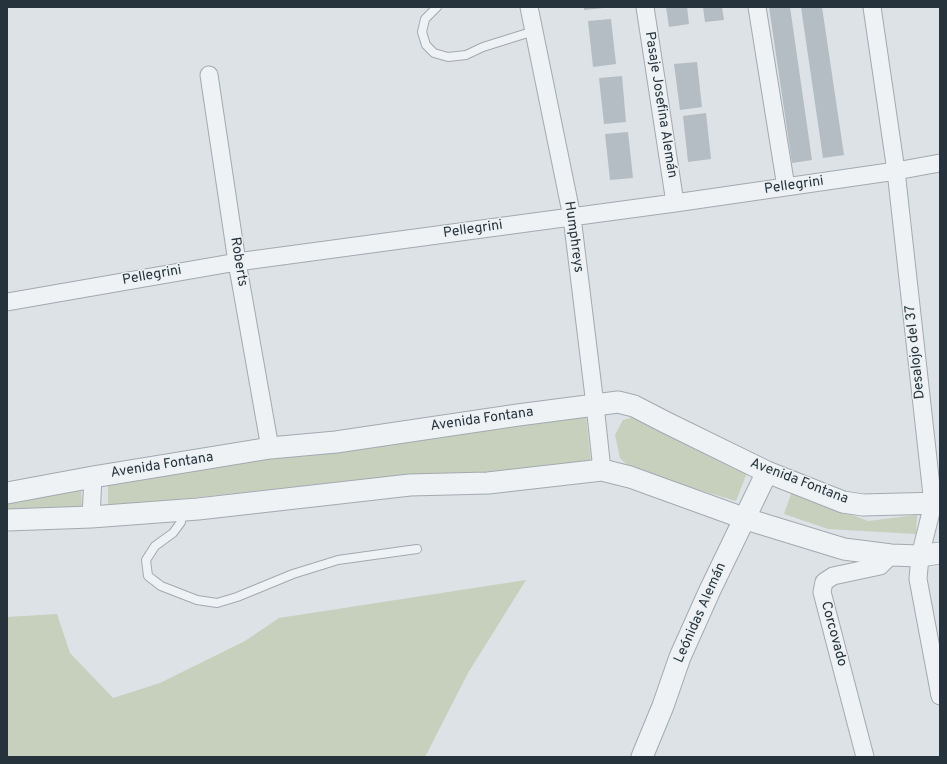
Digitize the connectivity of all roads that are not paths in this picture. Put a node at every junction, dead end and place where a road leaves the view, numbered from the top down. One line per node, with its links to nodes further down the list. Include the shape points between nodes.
1 (437, 7): 6 (lane, via 425,19 422,32 426,45 434,53 448,58 466,55)
2 (529, 7): 6 (street, Humphreys)
3 (644, 7): 11 (street, Pasaje Josefina Alemán)
4 (757, 7): 10 (street)
5 (872, 7): 9 (street, Desalojo del 37)
6 (534, 31): 12 (street, Humphreys)
7 (209, 75): 13 (street, Roberts)
8 (940, 163): 9 (street, Pellegrini)
9 (896, 171): 10 (street, Pellegrini); 21 (street, Desalojo del 37)
10 (786, 187): 11 (street, Pellegrini)
11 (675, 203): 12 (street, Pellegrini)
12 (572, 217): 13 (street, Pellegrini); 15 (street, Humphreys)
13 (237, 262): 14 (street, Pellegrini); 16 (street, Roberts)
14 (7, 302)
15 (595, 405): 16 (street, Avenida Fontana, via 336,442); 17 (street, Humphreys); 18 (street, Avenida Fontana, via 618,402 634,406)
16 (270, 448): 19 (street, Avenida Fontana)
17 (602, 470): 22 (street, via 488,483 410,485); 24 (street, via 630,477)
18 (767, 472): 21 (street, Avenida Fontana, via 842,502 863,505); 24 (street, Leónidas Alemán)
19 (93, 477): 20 (street, Avenida Fontana); 23 (street)
20 (7, 492)
21 (936, 503): 29 (street, Desalojo del 37)
22 (182, 510): 23 (street); 26 (lane, via 181,522 173,533 155,546 146,560 148,576 160,586 197,600 217,603 338,560)
23 (91, 518): 25 (street)
24 (746, 519): 28 (street, via 844,549); 31 (street, Leónidas Alemán, via 680,657)
25 (7, 520)
26 (418, 549)
27 (940, 553): 29 (street)
28 (891, 555): 29 (street); 32 (street, Corcovado, via 880,566 833,576 824,582 822,592)
29 (920, 556): 30 (street, Desalojo del 37, via 918,579)
30 (940, 696)
31 (642, 757)
32 (865, 757)

